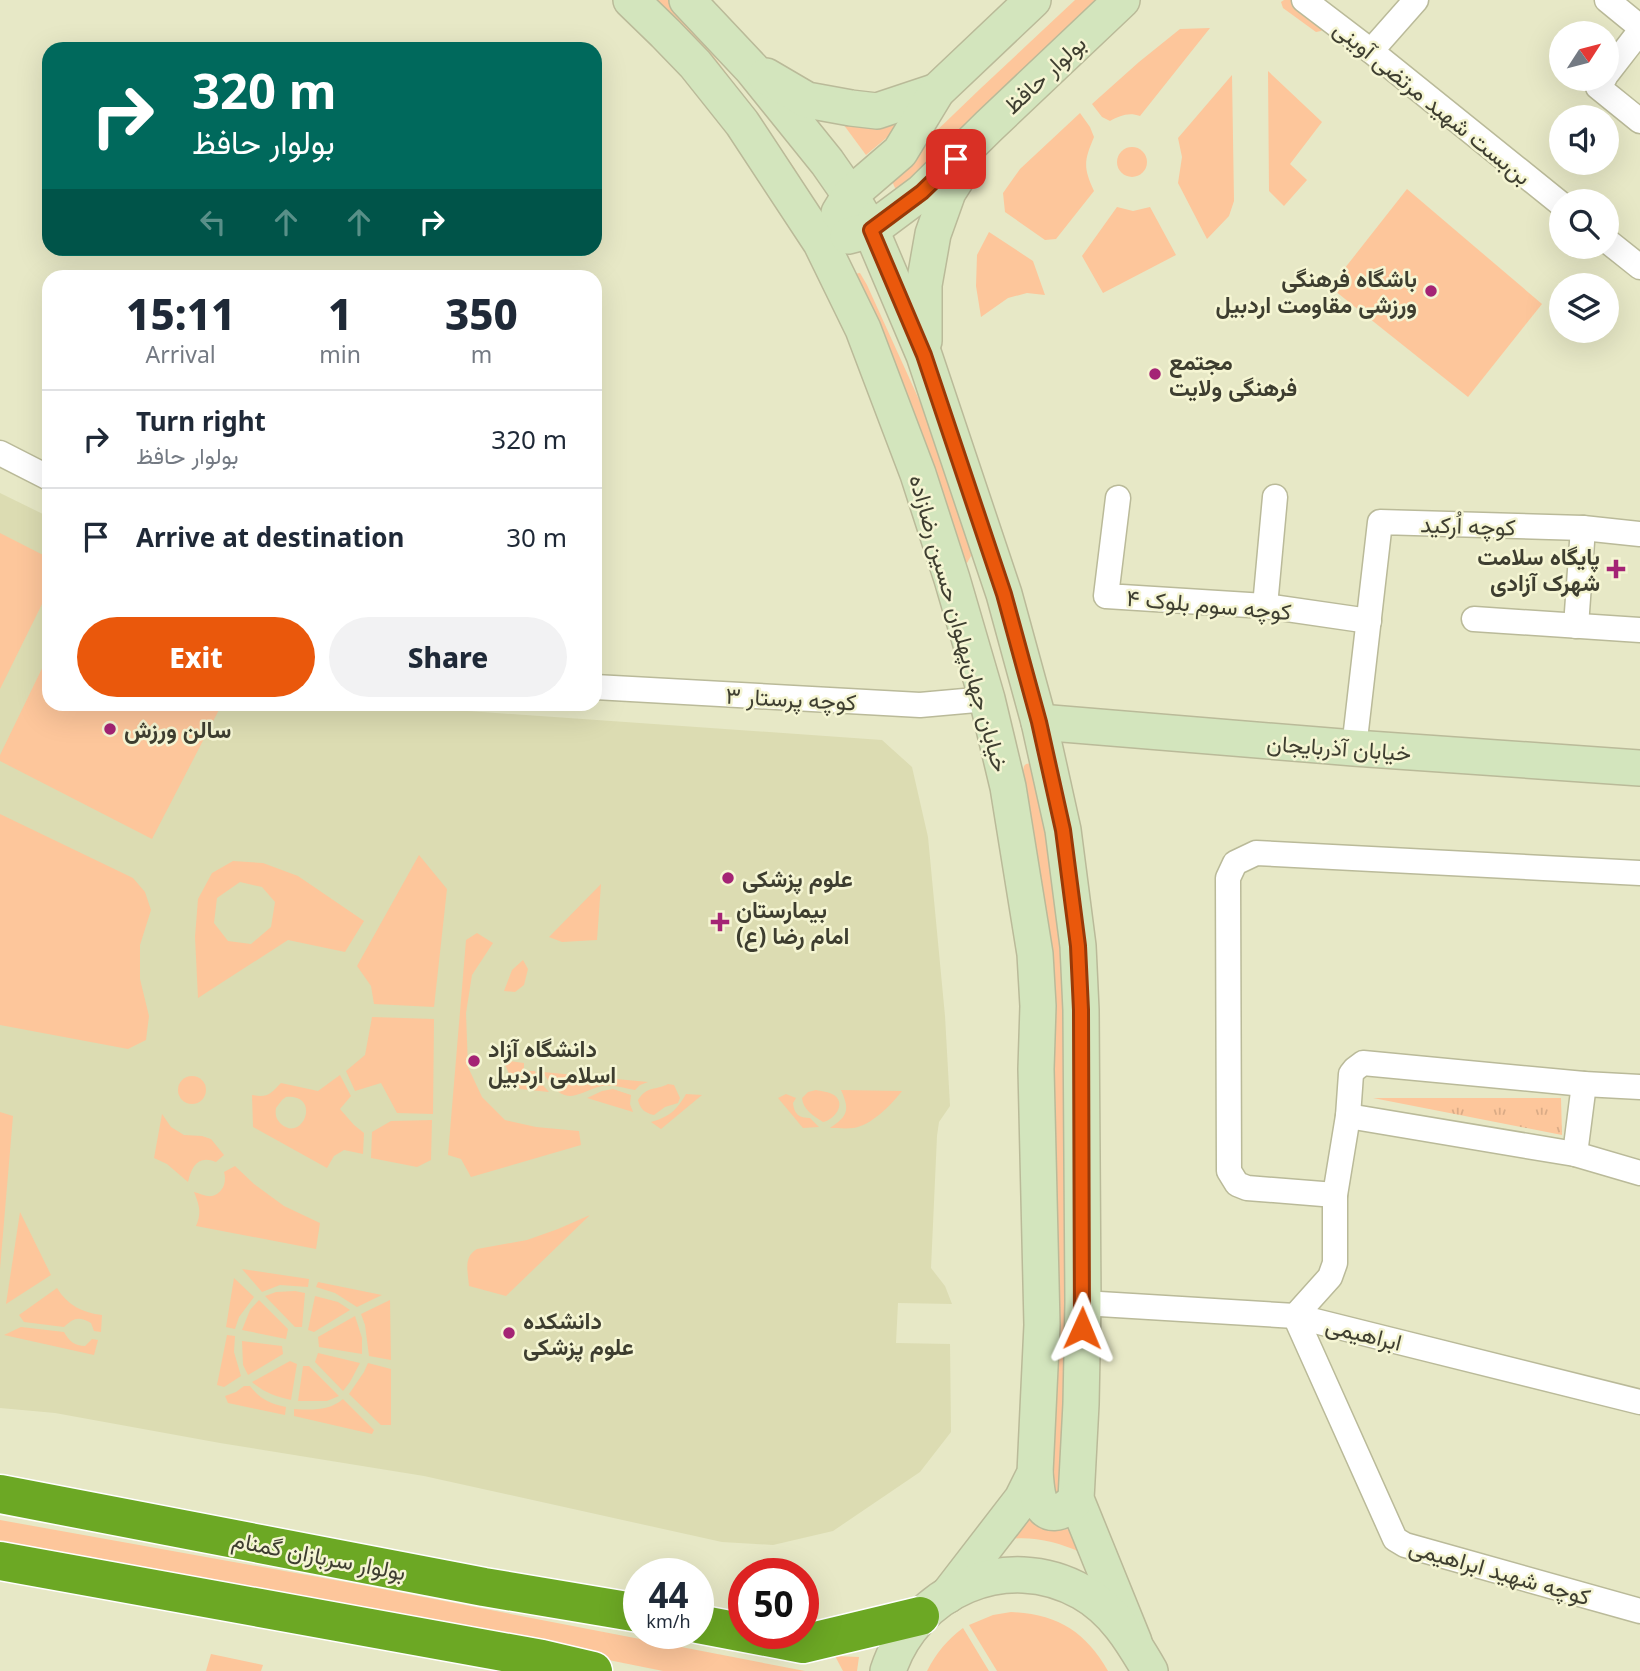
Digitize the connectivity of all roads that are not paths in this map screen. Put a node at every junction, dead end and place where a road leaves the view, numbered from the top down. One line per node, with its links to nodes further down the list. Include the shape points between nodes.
1 (631, 0): 19 (main road, خیابان جهان‌پهلوان حسین رضا‌زاده, via 695,64 741,123)
2 (687, 0): 11 (main road, خیابان جهان‌پهلوان حسین رضا‌زاده)
3 (1033, 0): 12 (main road)
4 (1122, 0): 15 (main road, بولوار حافظ)
5 (1304, 0): 9 (street, بن‌بست شهید مرتضی آوینی)
6 (1416, 0): 9 (street)
7 (1607, 0): 8 (street)
8 (1640, 29): 10 (street)
9 (1371, 51): 16 (street, بن‌بست شهید مرتضی آوینی)
10 (1619, 58)
11 (752, 69): 12 (main road, via 807,100 864,110 877,111); 17 (main road, خیابان جهان‌پهلوان حسین رضا‌زاده)
12 (937, 91): 17 (main road, via 900,152)
13 (1613, 91): 14 (street)
14 (1640, 121)
15 (989, 126): 18 (main road, بولوار حافظ, via 922,192); 22 (main road, via 948,192 933,234 924,285)
16 (1549, 194)
17 (850, 195): 18 (main road, خیابان جهان‌پهلوان حسین رضا‌زاده); 19 (main road)
18 (871, 230): 19 (main road); 22 (main road, خیابان جهان‌پهلوان حسین رضا‌زاده)
19 (821, 243): 35 (main road, خیابان جهان‌پهلوان حسین رضا‌زاده, via 863,329 918,474)
20 (1619, 250): 21 (street)
21 (1640, 267)
22 (924, 355): 36 (main road, خیابان جهان‌پهلوان حسین رضا‌زاده, via 1004,594)
23 (0, 453): 24 (street)
24 (42, 474)
25 (1275, 496): 29 (street)
26 (1118, 498): 29 (street, کوچه سوم بلوک ۴, via 1105,596)
27 (1583, 528): 28 (street, کوچه اُرکید); 31 (street, کوچه اُرکید, via 1380,522); 32 (street)
28 (1640, 534)
29 (1265, 606): 31 (street, کوچه سوم بلوک ۴)
30 (1474, 619): 32 (street)
31 (1369, 621): 37 (street)
32 (1576, 626): 33 (street)
33 (1640, 630)
34 (602, 687): 35 (street, کوچه پرستار ۳, via 920,705)
35 (987, 699): 49 (main road, خیابان جهان‌پهلوان حسین رضا‌زاده, via 1008,786 1035,954 1042,1325)
36 (1039, 722): 37 (main road, خیابان آذربایجان); 46 (main road, خیابان جهان‌پهلوان حسین رضا‌زاده, via 1063,830 1078,946)
37 (1354, 748): 38 (main road, خیابان آذربایجان)
38 (1640, 768)
39 (1640, 873): 45 (street, via 1256,853 1235,863 1228,877 1229,1171 1237,1184 1247,1188)
40 (1584, 1084): 41 (street); 42 (street, via 1363,1063 1351,1074); 43 (street)
41 (1640, 1087)
42 (1348, 1116): 43 (street); 45 (street)
43 (1575, 1154): 44 (street)
44 (1640, 1173)
45 (1335, 1195): 47 (street, via 1331,1277)
46 (1083, 1303): 47 (street, ابراهیمی); 51 (main road, خیابان جهان‌پهلوان حسین رضا‌زاده)
47 (1295, 1316): 48 (street, ابراهیمی); 55 (street, کوچه شهید ابراهیمی, via 1395,1539)
48 (1640, 1402)
49 (1035, 1473): 51 (main road, via 1043,1507 1062,1512); 53 (main road, خیابان جهان‌پهلوان حسین رضا‌زاده, via 1015,1509)
50 (0, 1494): 54 (highway, بولوار سربازان گمنام)
51 (1076, 1499): 58 (main road, خیابان جهان‌پهلوان حسین رضا‌زاده)
52 (0, 1561): 59 (highway)
53 (934, 1605): 56 (highway); 58 (main road, via 960,1587 984,1579 1034,1576 1058,1581 1102,1605); 62 (main road, خیابان جهان‌پهلوان حسین رضا‌زاده, via 905,1635)
54 (623, 1610)
55 (1640, 1611)
56 (819, 1639)
57 (813, 1649): 61 (highway, via 826,1656)
58 (1142, 1657)
59 (539, 1665): 60 (highway)
60 (593, 1671)
61 (832, 1671)
62 (888, 1671)

